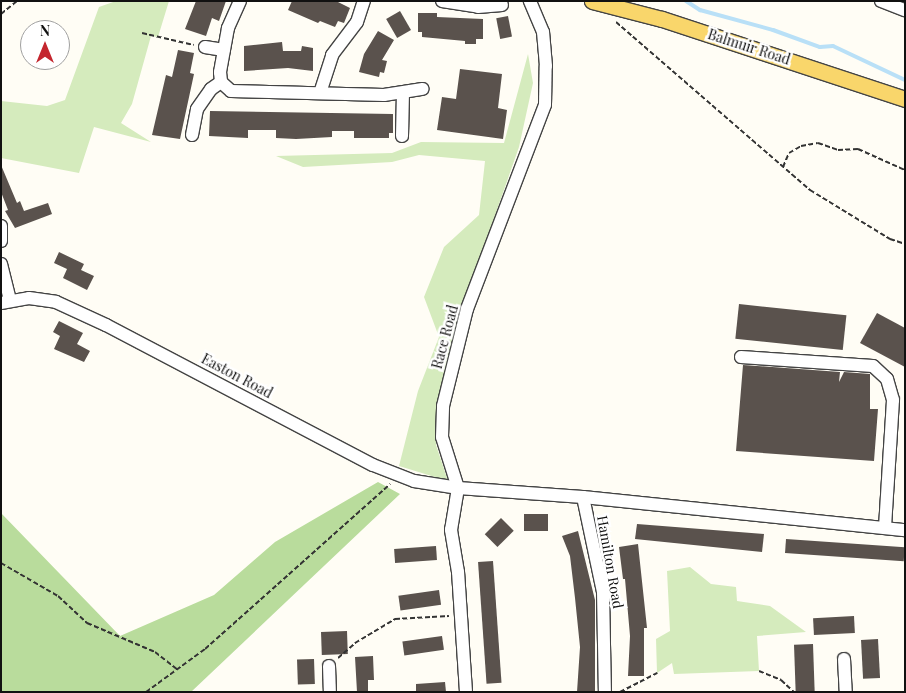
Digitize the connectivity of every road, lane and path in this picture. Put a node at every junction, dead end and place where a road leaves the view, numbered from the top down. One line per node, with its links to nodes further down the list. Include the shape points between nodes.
1 (17, 1): 10 (path)
2 (240, 1): 14 (street, via 228,28)
3 (364, 1): 17 (street, via 357,22 332,55)
4 (442, 1): 8 (street, via 478,7)
5 (530, 1): 31 (street, Race Road, via 543,32 545,105 467,309 443,406 442,436)
6 (881, 1): 9 (street)
7 (600, 2): 19 (main road, Balmuir Road, via 662,19)
8 (502, 5)
9 (900, 6)
10 (1, 14)
11 (613, 20): 22 (path, via 710,100)
12 (142, 33): 13 (path)
13 (205, 48): 14 (street)
14 (224, 50): 15 (street)
15 (221, 82): 17 (street, via 231,91); 20 (street, via 211,89 197,109)
16 (423, 89): 18 (street)
17 (320, 93): 18 (street)
18 (403, 93): 21 (street)
19 (905, 99)
20 (192, 135)
21 (402, 136)
22 (783, 167): 23 (path, via 789,153 801,146 818,143 838,150 858,149); 26 (path, via 818,195 890,240)
23 (905, 170)
24 (1, 226): 25 (street)
25 (1, 241)
26 (905, 244)
27 (1, 264): 28 (street)
28 (6, 302): 30 (street, Easton Road, via 29,298 56,302)
29 (741, 357): 33 (street, via 873,366 888,379 893,400)
30 (400, 475): 31 (street, Easton Road); 39 (path, via 204,649)
31 (458, 488): 32 (street, Easton Road); 36 (street, Race Road, via 451,530)
32 (583, 497): 33 (street, Easton Road); 45 (street, Hamilton Road, via 603,592)
33 (885, 528): 34 (street, Easton Road)
34 (905, 530)
35 (1, 563): 39 (path, via 58,596 87,623 155,652)
36 (461, 616): 38 (path, via 395,619 355,644); 44 (street, Race Road)
37 (844, 659): 48 (street)
38 (329, 666): 43 (street)
39 (177, 669): 42 (path)
40 (759, 671): 47 (path, via 781,680)
41 (657, 673): 46 (path)
42 (146, 692)
43 (330, 692)
44 (466, 692)
45 (606, 692)
46 (620, 692)
47 (794, 692)
48 (846, 692)

